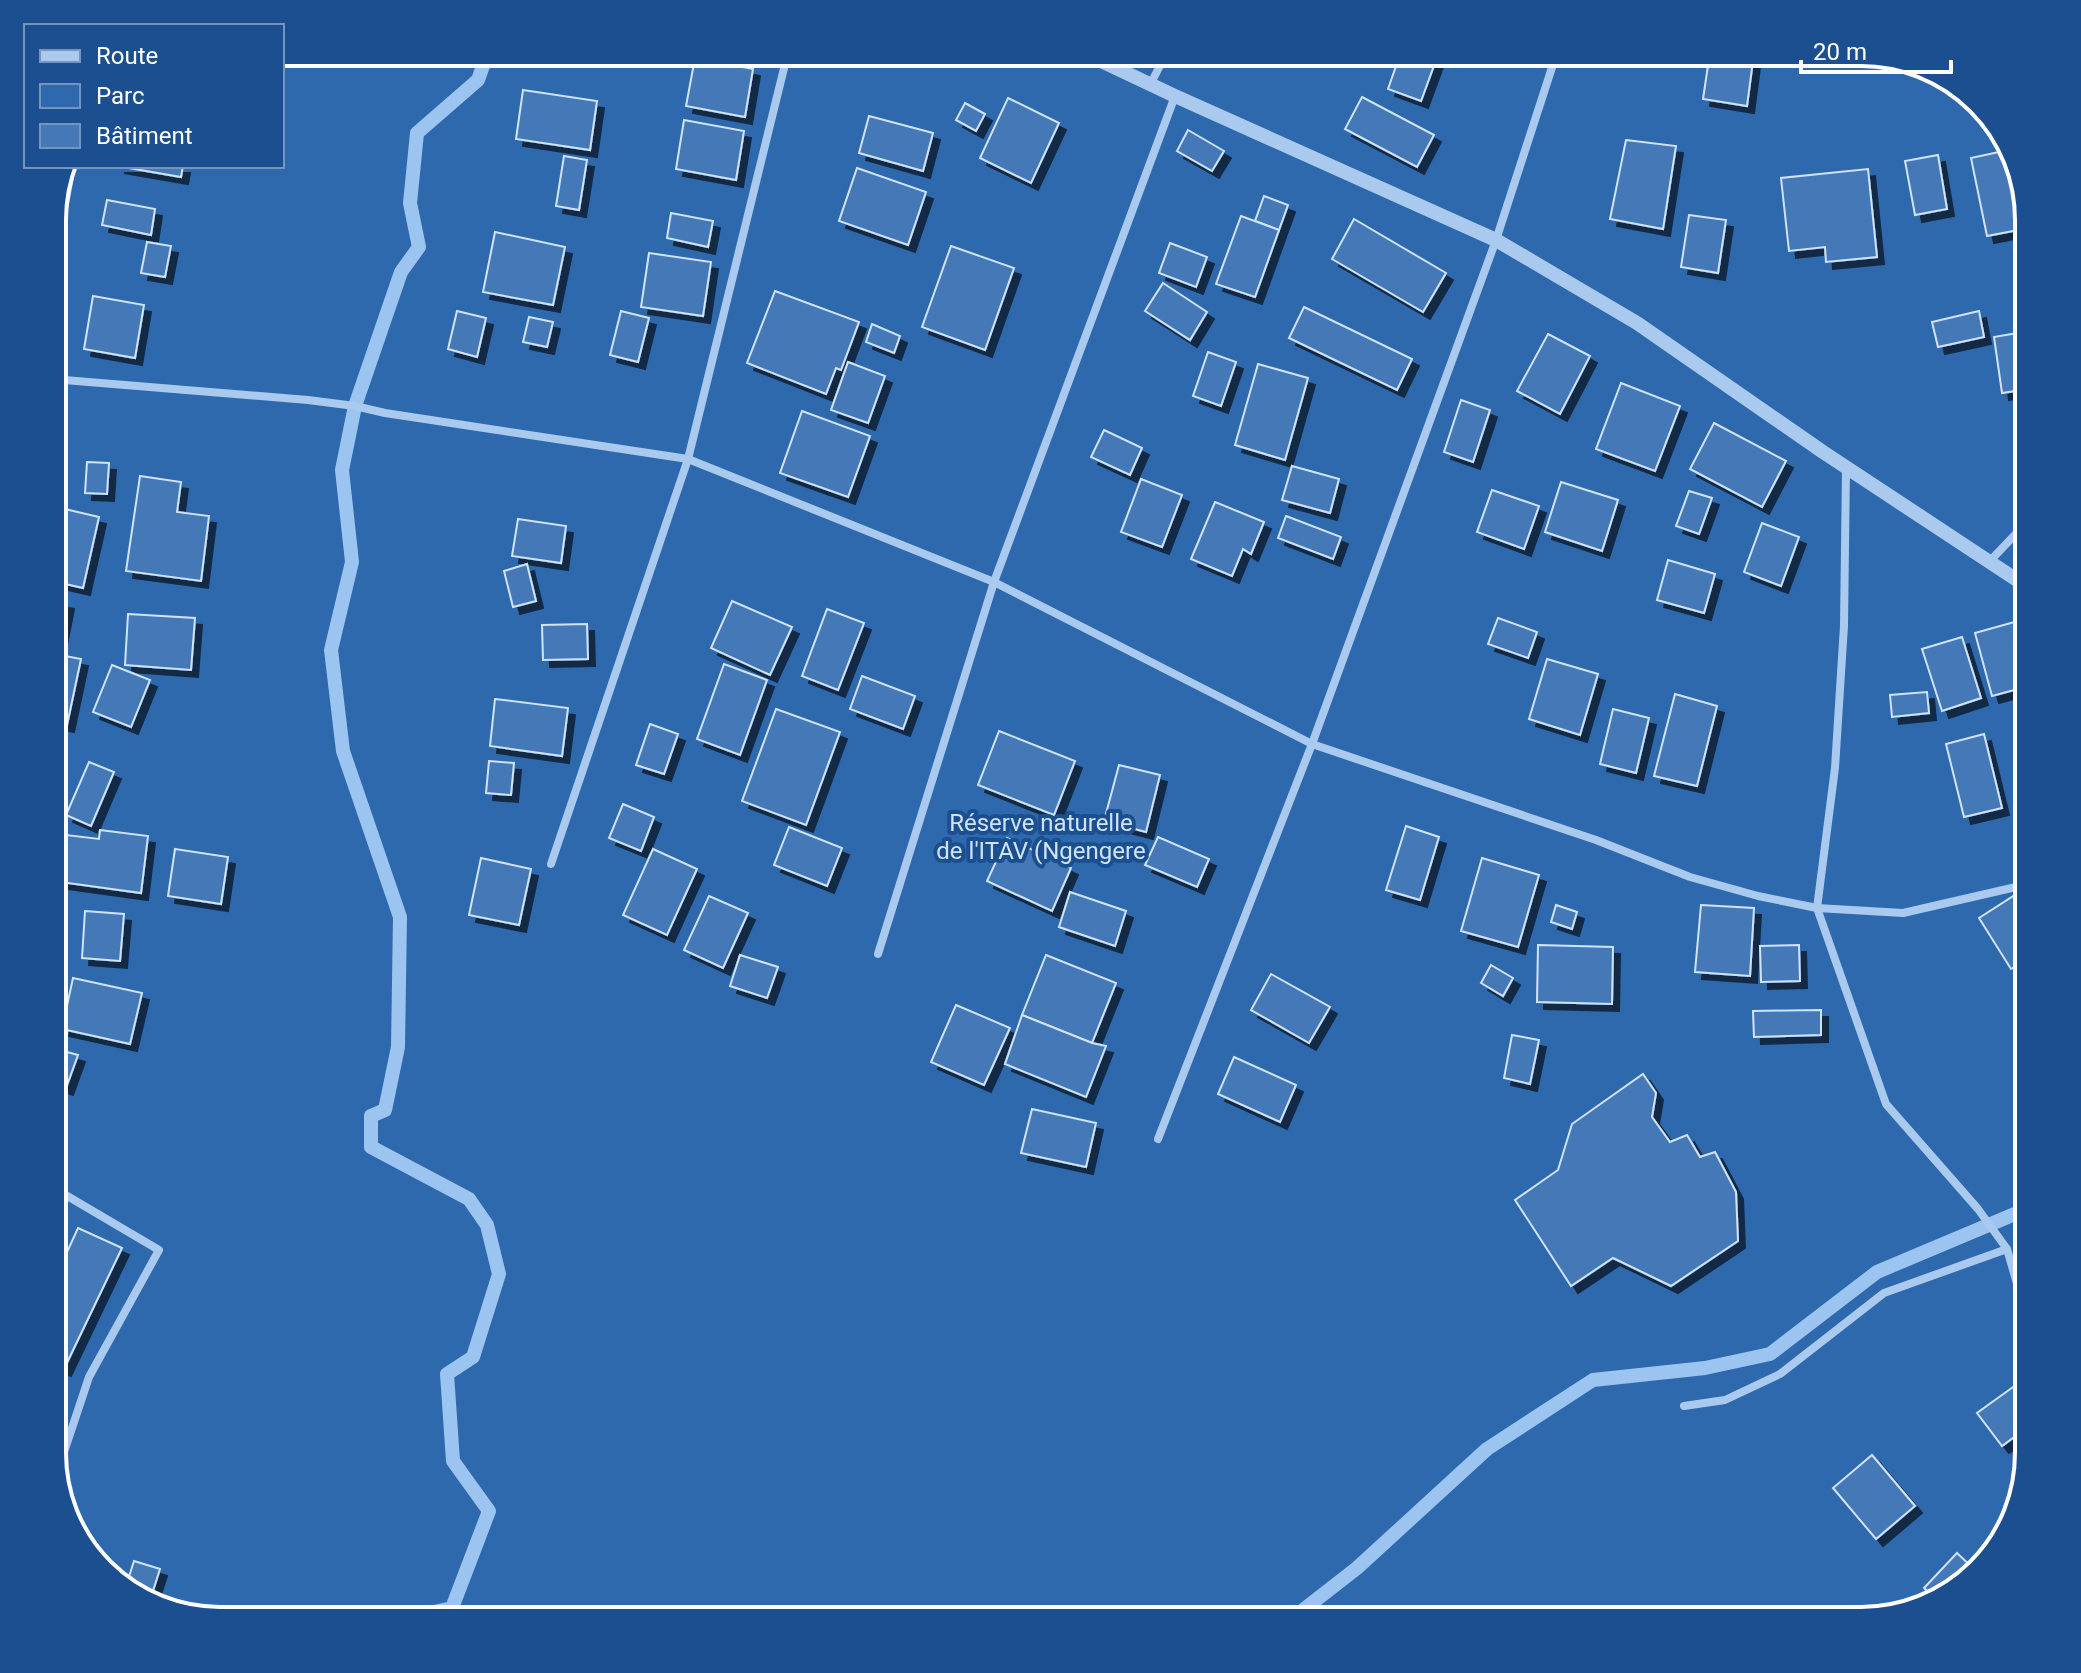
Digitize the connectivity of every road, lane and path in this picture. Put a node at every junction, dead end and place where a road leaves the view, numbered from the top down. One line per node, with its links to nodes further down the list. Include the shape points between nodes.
1 (785, 66): 9 (street)
2 (1111, 66): 5 (street)
3 (1160, 66): 5 (street)
4 (1552, 66): 7 (street)
5 (1150, 85): 6 (street)
6 (1175, 96): 7 (street); 14 (street)
7 (1496, 240): 10 (street, via 1637,323); 15 (street)
8 (66, 380): 9 (street, via 308,400)
9 (688, 459): 14 (street); 16 (street)
10 (1846, 468): 12 (street); 18 (street, via 1835,768)
11 (2015, 534): 12 (street)
12 (1988, 562): 13 (street)
13 (2015, 579)
14 (994, 582): 15 (street); 19 (street)
15 (1312, 744): 18 (street, via 1690,877); 20 (street)
16 (551, 864)
17 (2015, 887): 18 (street, via 1903,913)
18 (1817, 908): 22 (street, via 1886,1104)
19 (878, 954)
20 (1158, 1139)
21 (66, 1195): 25 (street, via 159,1250 89,1377)
22 (2007, 1249): 23 (street); 24 (street, via 1884,1293 1780,1374 1725,1400)
23 (2015, 1277)
24 (1684, 1406)
25 (66, 1446)

